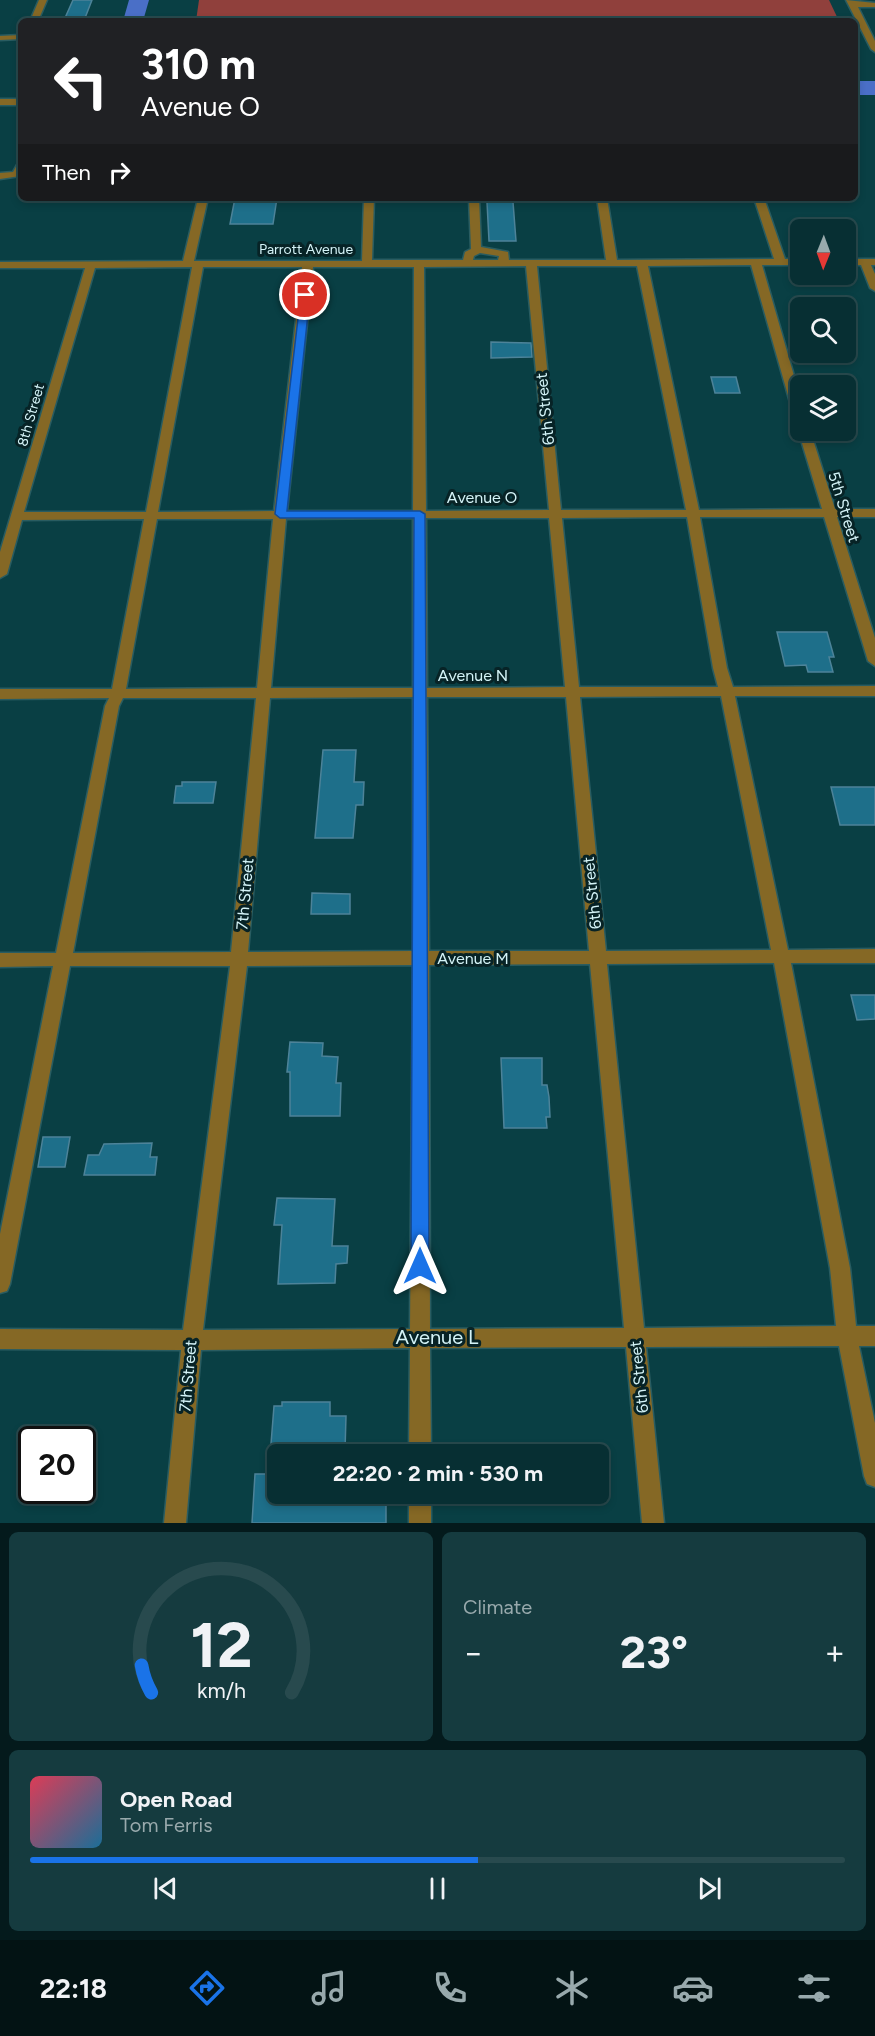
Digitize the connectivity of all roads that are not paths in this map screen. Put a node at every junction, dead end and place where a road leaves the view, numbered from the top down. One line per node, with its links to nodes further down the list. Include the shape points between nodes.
1 (43, 0): 4 (street)
2 (851, 3): 3 (street); 7 (street, via 863,17)
3 (875, 5)
4 (35, 18)
5 (18, 37): 6 (street)
6 (0, 38)
7 (875, 49)
8 (0, 102): 9 (street)
9 (18, 102)
10 (18, 170): 11 (street)
11 (0, 176)
12 (203, 201): 29 (street)
13 (369, 201): 31 (street)
14 (474, 201): 17 (street)
15 (602, 201): 26 (street)
16 (760, 201): 19 (street)
17 (476, 249): 23 (street, via 468,254); 24 (street, via 504,254)
18 (756, 262): 19 (street, Parrott Avenue); 27 (street, Parrott Avenue); 34 (street)
19 (781, 262): 20 (street, Parrott Avenue)
20 (790, 262)
21 (870, 262): 33 (street)
22 (419, 263): 23 (street, Parrott Avenue); 31 (street, Parrott Avenue); 40 (street)
23 (468, 263): 24 (street, Parrott Avenue)
24 (503, 263): 25 (street, Parrott Avenue)
25 (531, 263): 26 (street, Parrott Avenue); 41 (street, 6th Street)
26 (612, 263): 27 (street, Parrott Avenue)
27 (642, 263): 36 (street)
28 (92, 264): 29 (street, Parrott Avenue); 32 (street, Parrott Avenue); 43 (street, 8th Street)
29 (193, 264): 30 (street, Parrott Avenue); 42 (street)
30 (308, 264): 31 (street, Parrott Avenue); 39 (street, 7th Street)
31 (367, 264)
32 (0, 265)
33 (875, 288)
34 (790, 381)
35 (807, 441): 37 (street, 5th Street)
36 (693, 513): 37 (street, Avenue O); 41 (street, Avenue O); 48 (street)
37 (828, 513): 38 (street, Avenue O); 45 (street, 5th Street)
38 (875, 513)
39 (280, 514): 40 (street, Avenue O); 42 (street, Avenue O); 49 (street, 7th Street)
40 (420, 514): 41 (street, Avenue O); 50 (street)
41 (556, 514): 47 (street, 6th Street)
42 (151, 515): 43 (street, Avenue O); 52 (street)
43 (17, 516): 44 (street, 8th Street)
44 (0, 574)
45 (875, 661)
46 (875, 691): 48 (street, Avenue N)
47 (573, 692): 48 (street, Avenue N); 50 (street, Avenue N); 55 (street, 6th Street)
48 (727, 692): 53 (street)
49 (263, 693): 50 (street, Avenue N); 52 (street, Avenue N); 57 (street, 7th Street)
50 (419, 693): 56 (street)
51 (0, 694): 52 (street, Avenue N)
52 (118, 694): 59 (street, via 111,706)
53 (781, 956): 54 (street, Avenue M); 55 (street, Avenue M); 61 (street, via 840,1268)
54 (875, 956)
55 (598, 957): 56 (street, Avenue M); 64 (street, 6th Street)
56 (421, 958): 57 (street, Avenue M); 63 (street)
57 (239, 959): 59 (street, Avenue M); 66 (street, 7th Street)
58 (0, 960): 59 (street, Avenue M)
59 (61, 960): 60 (street)
60 (0, 1284)
61 (847, 1336): 62 (street, Avenue L); 64 (street, Avenue L); 68 (street)
62 (875, 1336)
63 (420, 1337): 64 (street, Avenue L); 66 (street, Avenue L); 67 (street)
64 (635, 1337): 72 (street, 6th Street)
65 (0, 1339): 66 (street, Avenue L)
66 (192, 1340): 70 (street, 7th Street)
67 (420, 1444)
68 (875, 1476)
69 (420, 1504): 71 (street)
70 (175, 1523)
71 (420, 1523)
72 (653, 1523)

